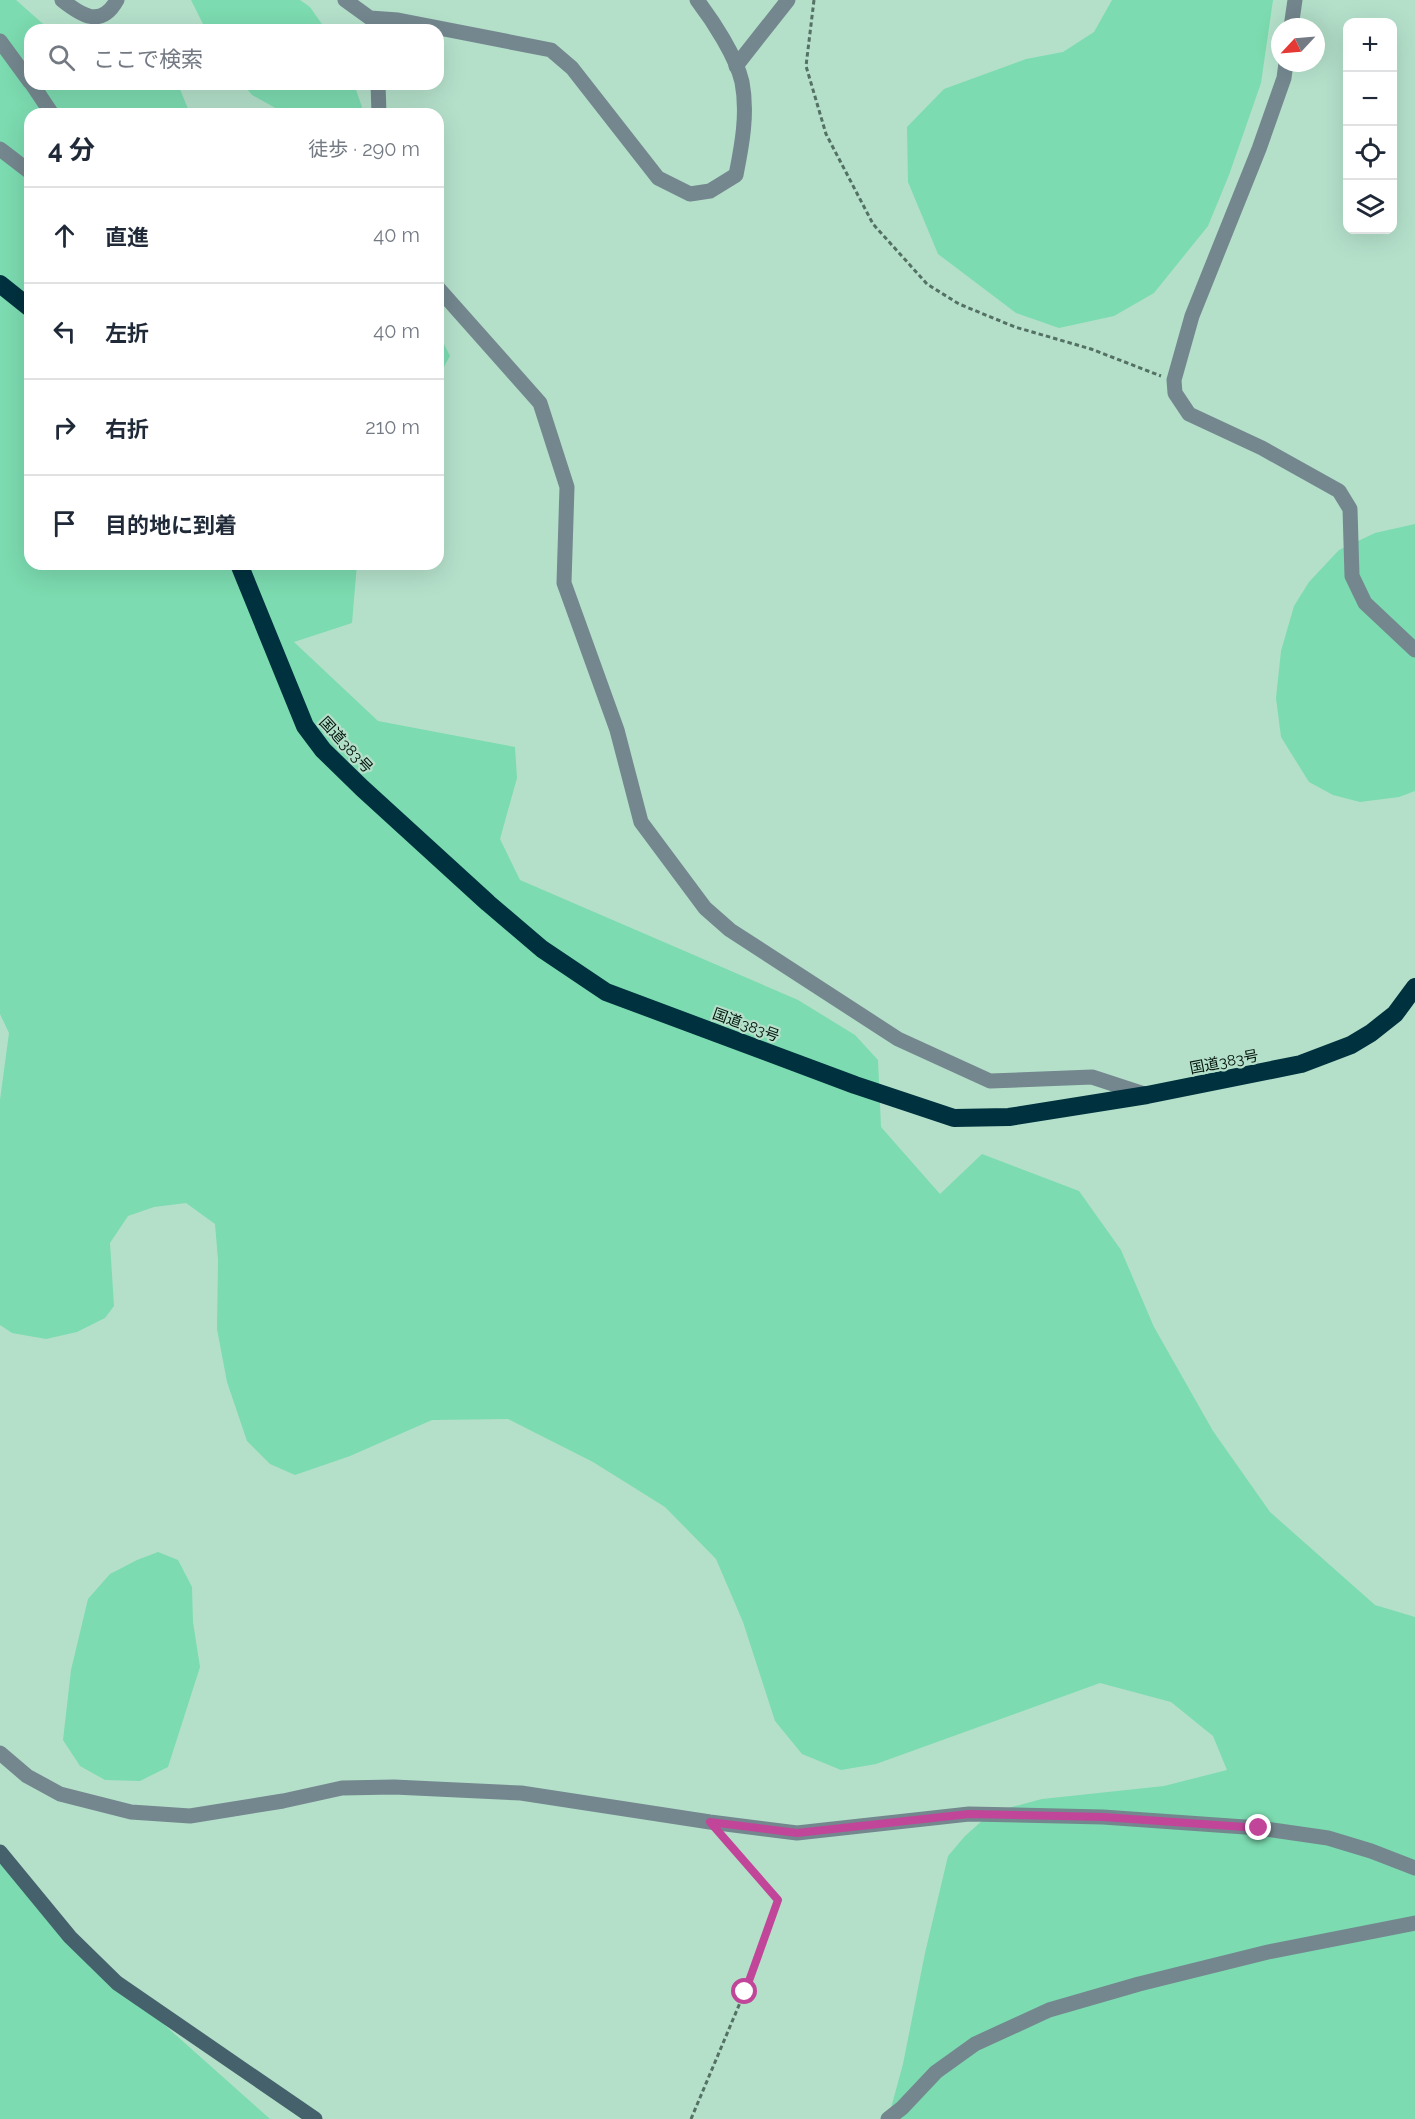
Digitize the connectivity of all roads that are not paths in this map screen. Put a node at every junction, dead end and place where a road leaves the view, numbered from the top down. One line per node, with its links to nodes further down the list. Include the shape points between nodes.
1 (62, 0): 2 (street, via 81,15 92,17 111,9)
2 (117, 0)
3 (345, 0): 8 (street)
4 (697, 0): 12 (street, via 716,26)
5 (788, 0): 12 (street)
6 (1295, 0): 7 (street)
7 (1293, 18)
8 (372, 24): 9 (street, via 398,20)
9 (418, 24)
10 (444, 29): 12 (street, via 551,50 572,69 658,178 690,194 710,191 736,175 744,135 742,82)
11 (0, 41): 14 (street)
12 (736, 66)
13 (1285, 72): 25 (street, via 1259,149 1192,316 1174,381 1175,393 1189,414 1262,448 1339,491 1350,509 1352,576 1365,603)
14 (24, 74)
15 (36, 90): 17 (street)
16 (378, 90): 18 (street)
17 (48, 108)
18 (379, 108)
19 (0, 149): 20 (street)
20 (24, 167)
21 (0, 284): 23 (highway)
22 (444, 295): 27 (street, via 540,403 567,487 564,583 617,730 641,822 705,908 730,930 898,1039 990,1081 1092,1077)
23 (24, 303)
24 (241, 570): 27 (highway, 国道383号, via 304,726 323,750 488,903 542,949 606,992 954,1118 1009,1117)
25 (1415, 650)
26 (1415, 987): 27 (highway, 国道383号, via 1395,1014 1351,1045 1301,1064)
27 (1147, 1095)
28 (0, 1753): 30 (street, via 27,1776 60,1794 131,1812 190,1816 342,1788 394,1787 521,1793 797,1833 969,1814 1103,1817 1259,1828 1328,1838)
29 (0, 1852): 32 (street, via 70,1937 117,1983)
30 (1415, 1868)
31 (1415, 1923): 33 (street, via 1268,1952 1049,2010 975,2044 936,2072)
32 (315, 2119)
33 (888, 2119)

